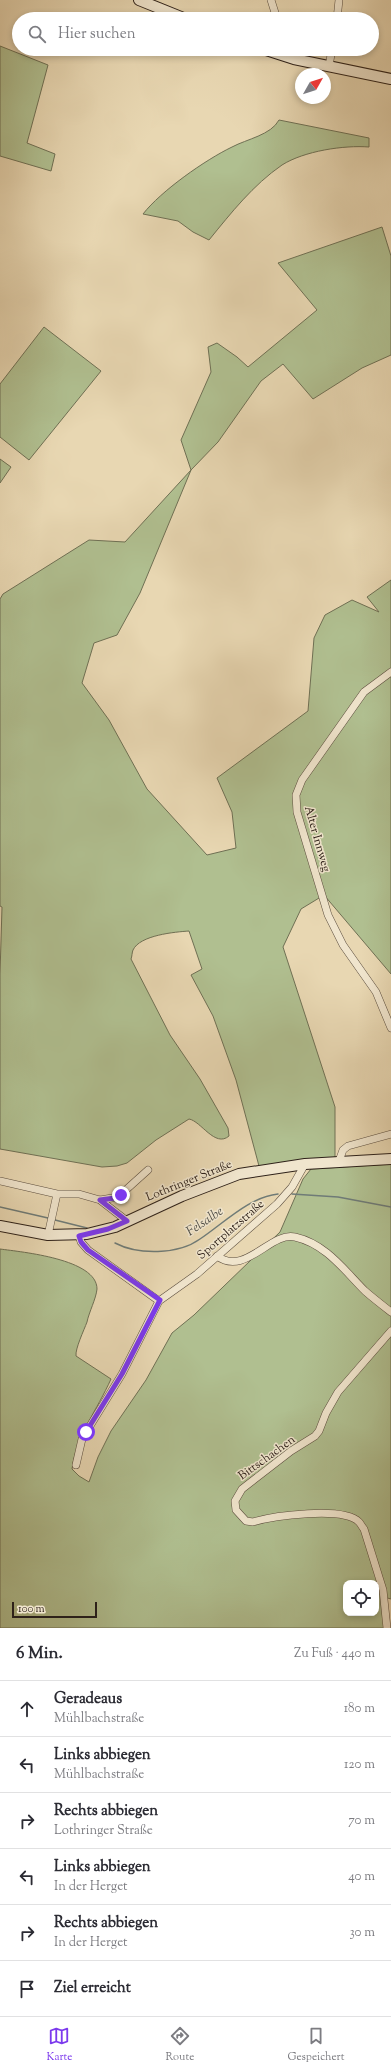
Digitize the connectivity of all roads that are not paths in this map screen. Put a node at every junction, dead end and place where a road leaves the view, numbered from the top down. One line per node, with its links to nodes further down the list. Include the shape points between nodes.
1 (139, 0): 4 (main road)
2 (271, 0): 5 (street)
3 (339, 0): 6 (street)
4 (169, 12)
5 (275, 12)
6 (337, 12)
7 (294, 56): 9 (main road)
8 (331, 56): 9 (street)
9 (329, 66): 10 (main road)
10 (391, 79)
11 (391, 672): 12 (street, Alter Innweg, via 371,686 357,701 302,780 296,795 296,803 300,825 328,915 344,945 376,992)
12 (391, 1028)
13 (391, 1134): 15 (street, via 348,1146 341,1153)
14 (391, 1159): 15 (main road, Lothringer Straße)
15 (339, 1161): 16 (main road, Lothringer Straße)
16 (305, 1164): 21 (main road, Lothringer Straße, via 254,1171 228,1178); 25 (street, Sportplatzstraße, via 281,1201)
17 (148, 1170): 20 (street, via 118,1197)
18 (0, 1181): 19 (street)
19 (57, 1194): 20 (street, via 79,1194); 23 (street)
20 (100, 1200): 21 (street)
21 (127, 1221): 24 (main road, Lothringer Straße)
22 (0, 1226): 23 (main road, Lothringer Straße)
23 (48, 1235): 24 (main road, Lothringer Straße)
24 (79, 1236): 26 (street, via 88,1250)
25 (217, 1256): 26 (street, Sportplatzstraße, via 187,1282); 27 (street, via 224,1262 234,1262 286,1236 297,1237 326,1252 340,1263 364,1290)
26 (160, 1300): 29 (street, via 122,1374 82,1439)
27 (391, 1312)
28 (391, 1331): 30 (street, Bittschachen, via 338,1392 315,1436 242,1489 235,1501 236,1510 246,1521 304,1514 341,1515 358,1521 364,1529 383,1590)
29 (76, 1465)
30 (387, 1628)

